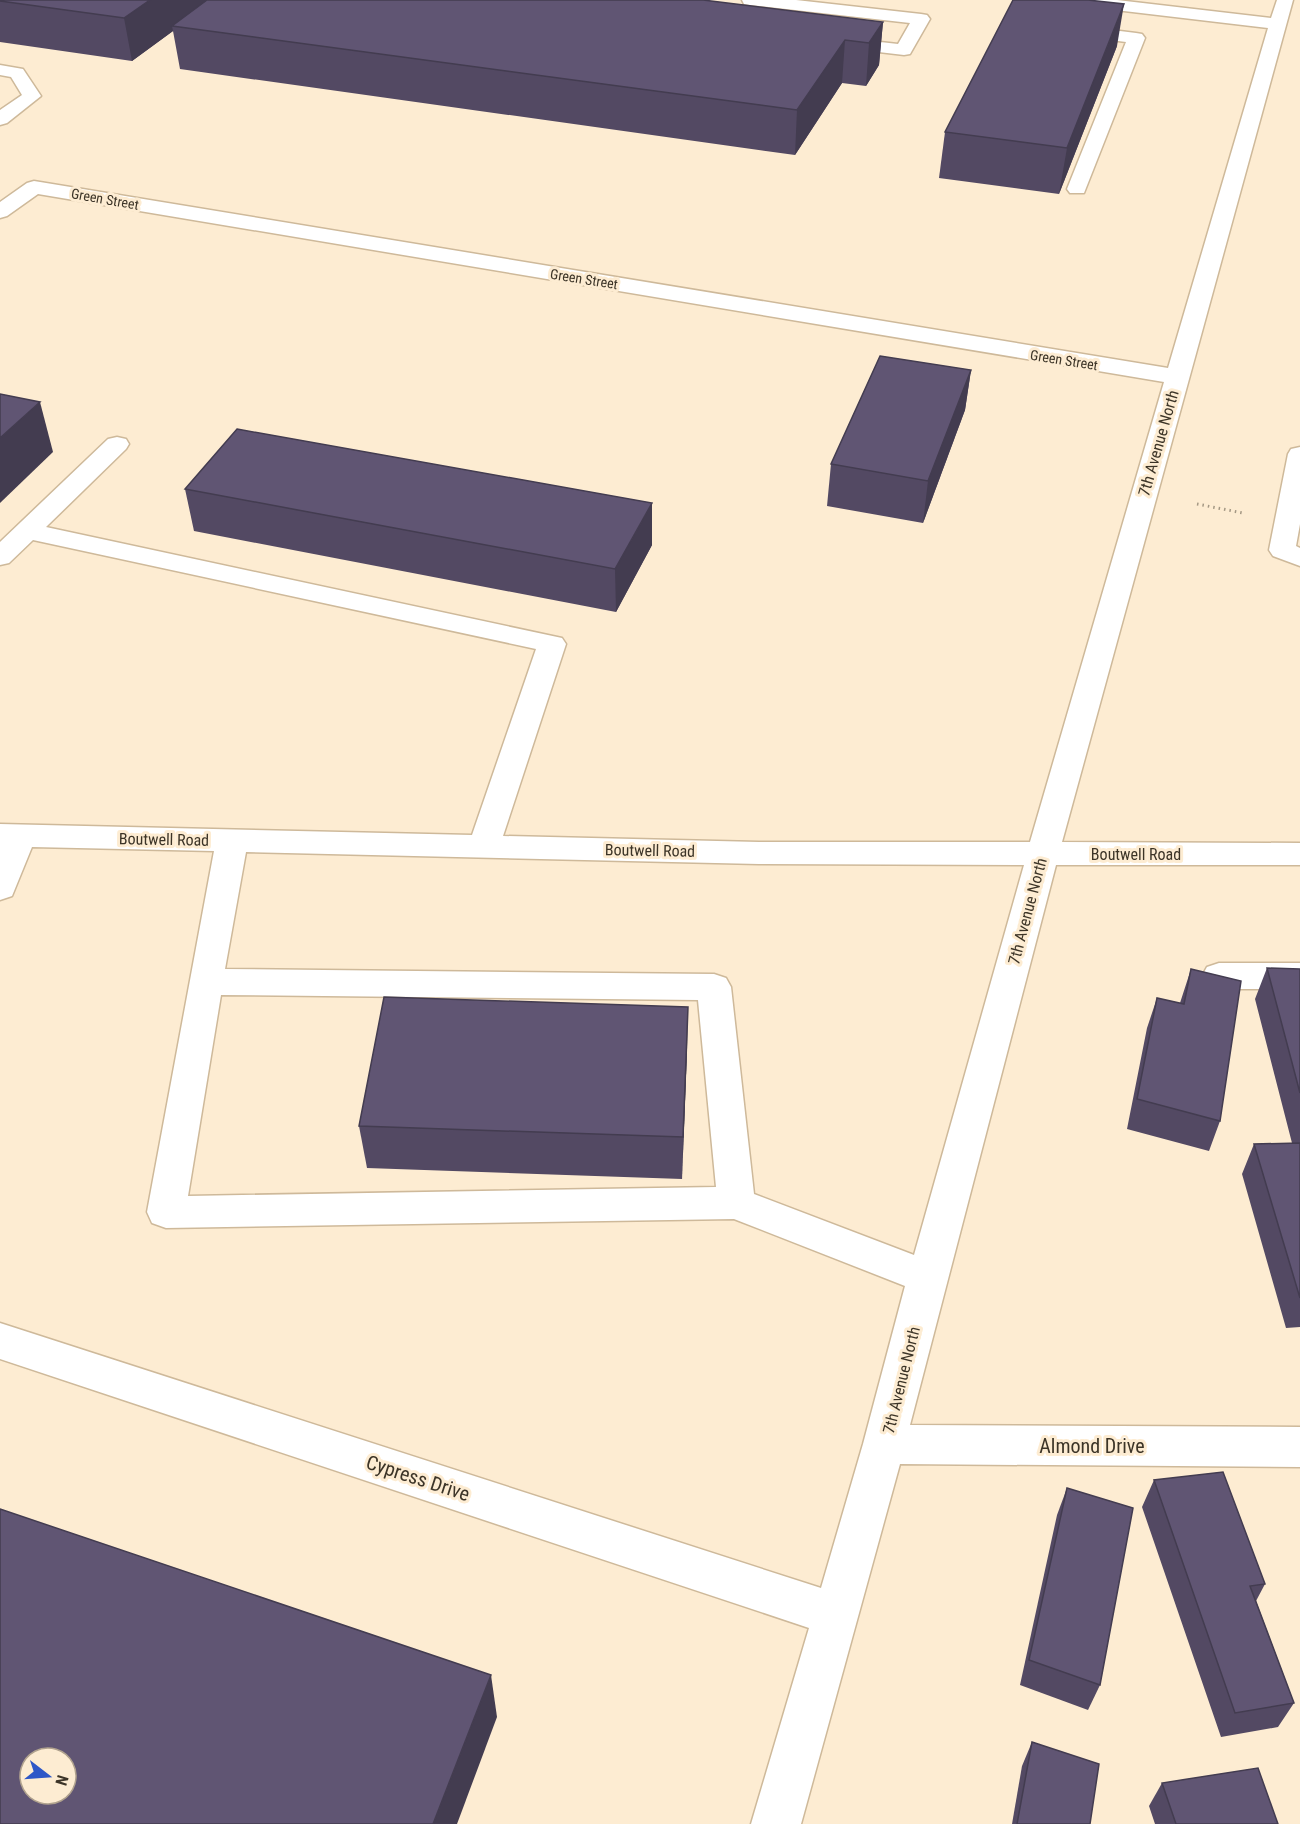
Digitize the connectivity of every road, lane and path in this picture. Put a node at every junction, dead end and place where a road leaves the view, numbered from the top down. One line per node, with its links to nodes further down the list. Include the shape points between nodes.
1 (750, 0): 6 (street, via 921,19 904,50)
2 (1024, 0): 9 (street, via 1014,23 1136,38)
3 (1073, 0): 5 (street)
4 (1285, 0): 5 (street, 7th Avenue North)
5 (1278, 24): 11 (street, 7th Avenue North)
6 (824, 41)
7 (0, 70): 8 (street, via 17,73 32,96)
8 (0, 119)
9 (1077, 189)
10 (0, 212): 11 (street, Green Street, via 34,187)
11 (1177, 377): 22 (street, 7th Avenue North)
12 (117, 444): 16 (street)
13 (1300, 454): 18 (street, via 1282,550)
14 (1197, 504): 15 (path)
15 (1250, 514)
16 (27, 531): 17 (street); 21 (street, via 552,644)
17 (0, 558)
18 (1300, 558)
19 (10, 835): 20 (street, Boutwell Road); 24 (street)
20 (232, 840): 21 (street, Boutwell Road); 27 (street)
21 (484, 846): 22 (street, Boutwell Road)
22 (1042, 854): 23 (street, Boutwell Road); 29 (street, 7th Avenue North)
23 (1300, 854)
24 (0, 888)
25 (1219, 976): 26 (street)
26 (1300, 976)
27 (206, 981): 28 (street, via 714,987); 28 (street, via 166,1212)
28 (736, 1203): 29 (street)
29 (927, 1277): 31 (street, 7th Avenue North)
30 (0, 1341): 33 (street, Cypress Drive)
31 (884, 1444): 32 (street, Almond Drive); 33 (street, 7th Avenue North)
32 (1300, 1447)
33 (836, 1615): 34 (street, 7th Avenue North)
34 (776, 1824)

